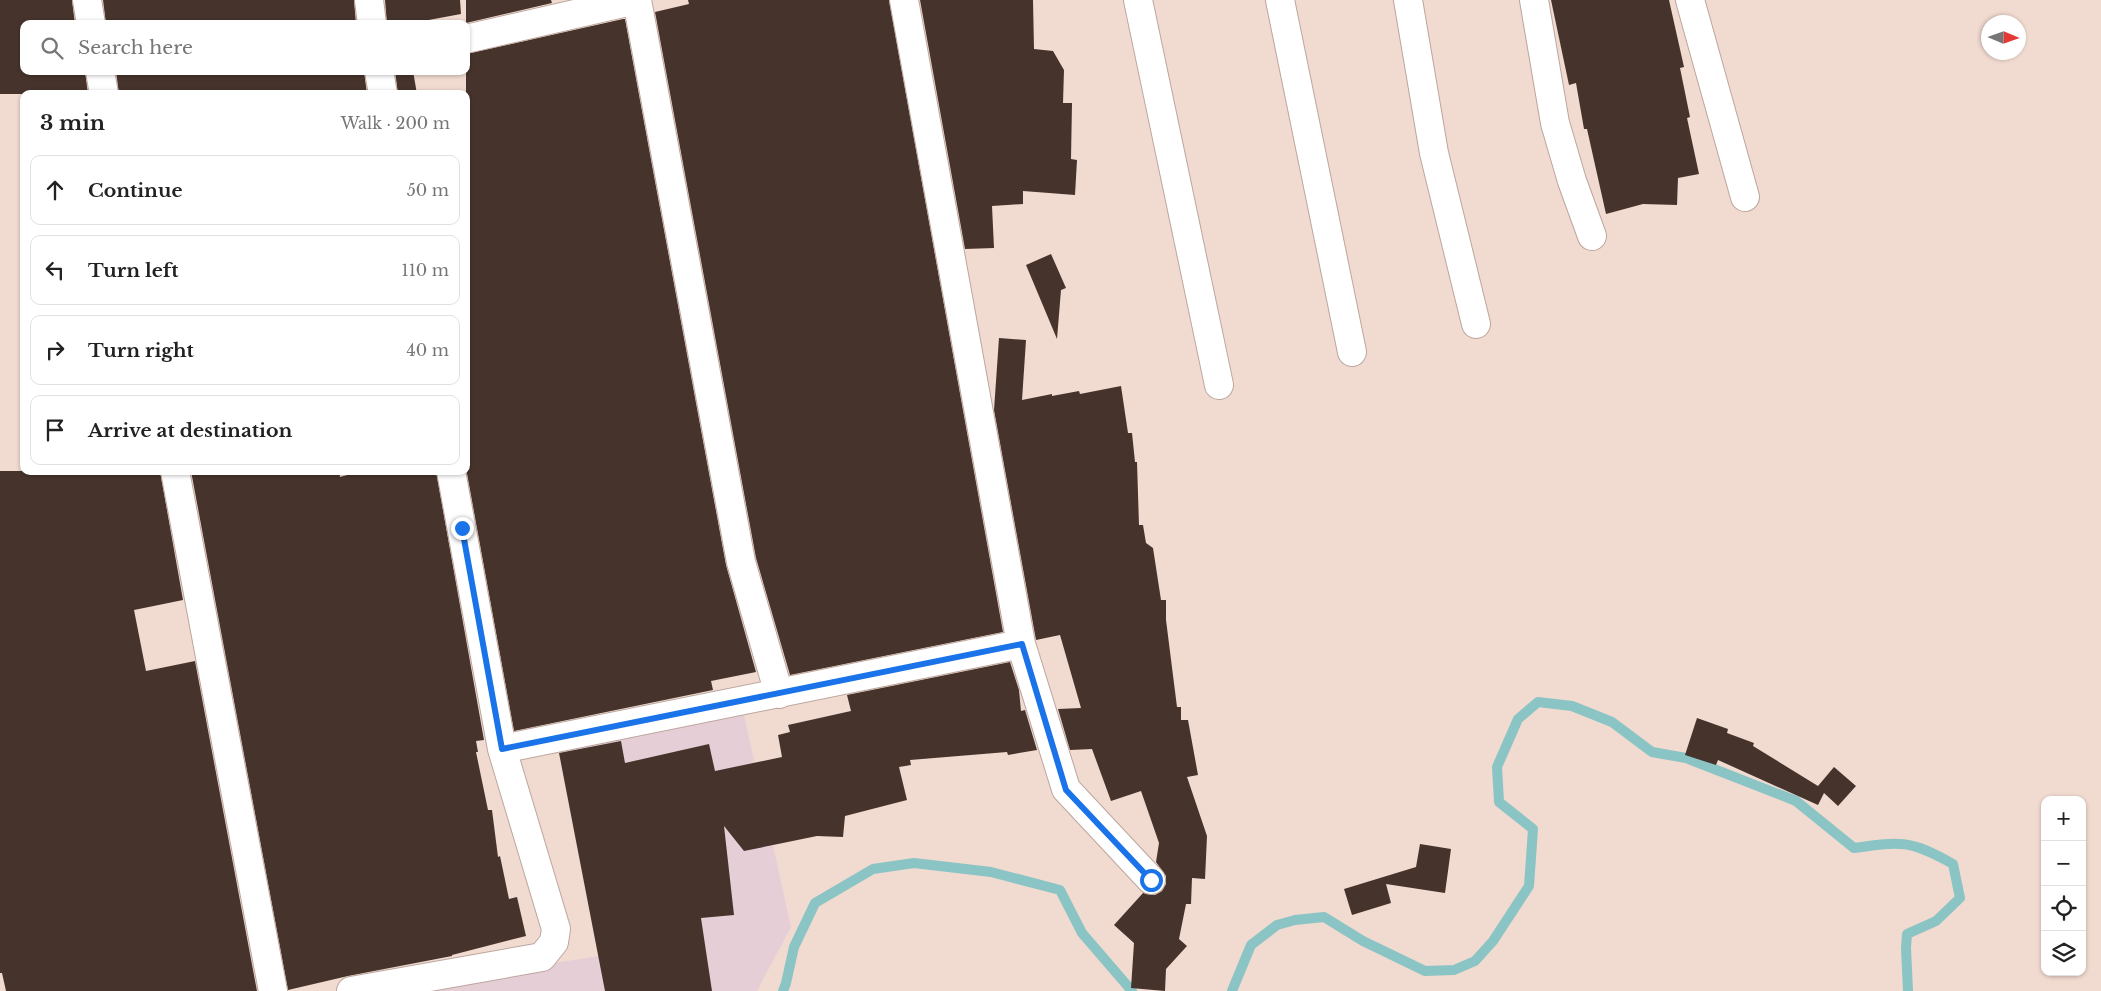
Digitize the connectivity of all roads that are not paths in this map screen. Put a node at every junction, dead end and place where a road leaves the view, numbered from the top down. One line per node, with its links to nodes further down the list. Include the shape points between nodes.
1 (87, 0): 10 (street)
2 (369, 0): 11 (street)
3 (637, 0): 12 (street); 25 (street, via 741,562)
4 (904, 0): 24 (street)
5 (1138, 0): 21 (street)
6 (1280, 0): 20 (street)
7 (1408, 0): 19 (street, via 1434,153)
8 (1534, 0): 18 (street, via 1555,123)
9 (1690, 0): 17 (street)
10 (90, 20)
11 (372, 20)
12 (470, 38)
13 (101, 75): 15 (street)
14 (380, 75): 16 (street)
15 (103, 90)
16 (382, 90)
17 (1745, 197)
18 (1592, 236)
19 (1476, 324)
20 (1352, 352)
21 (1219, 386)
22 (176, 475): 28 (street)
23 (452, 475): 26 (street)
24 (1022, 644): 25 (street); 27 (street, via 1066,790)
25 (779, 694): 26 (street)
26 (502, 749): 29 (street, via 556,929 549,951 542,957)
27 (1151, 880)
28 (273, 991)
29 (351, 991)

